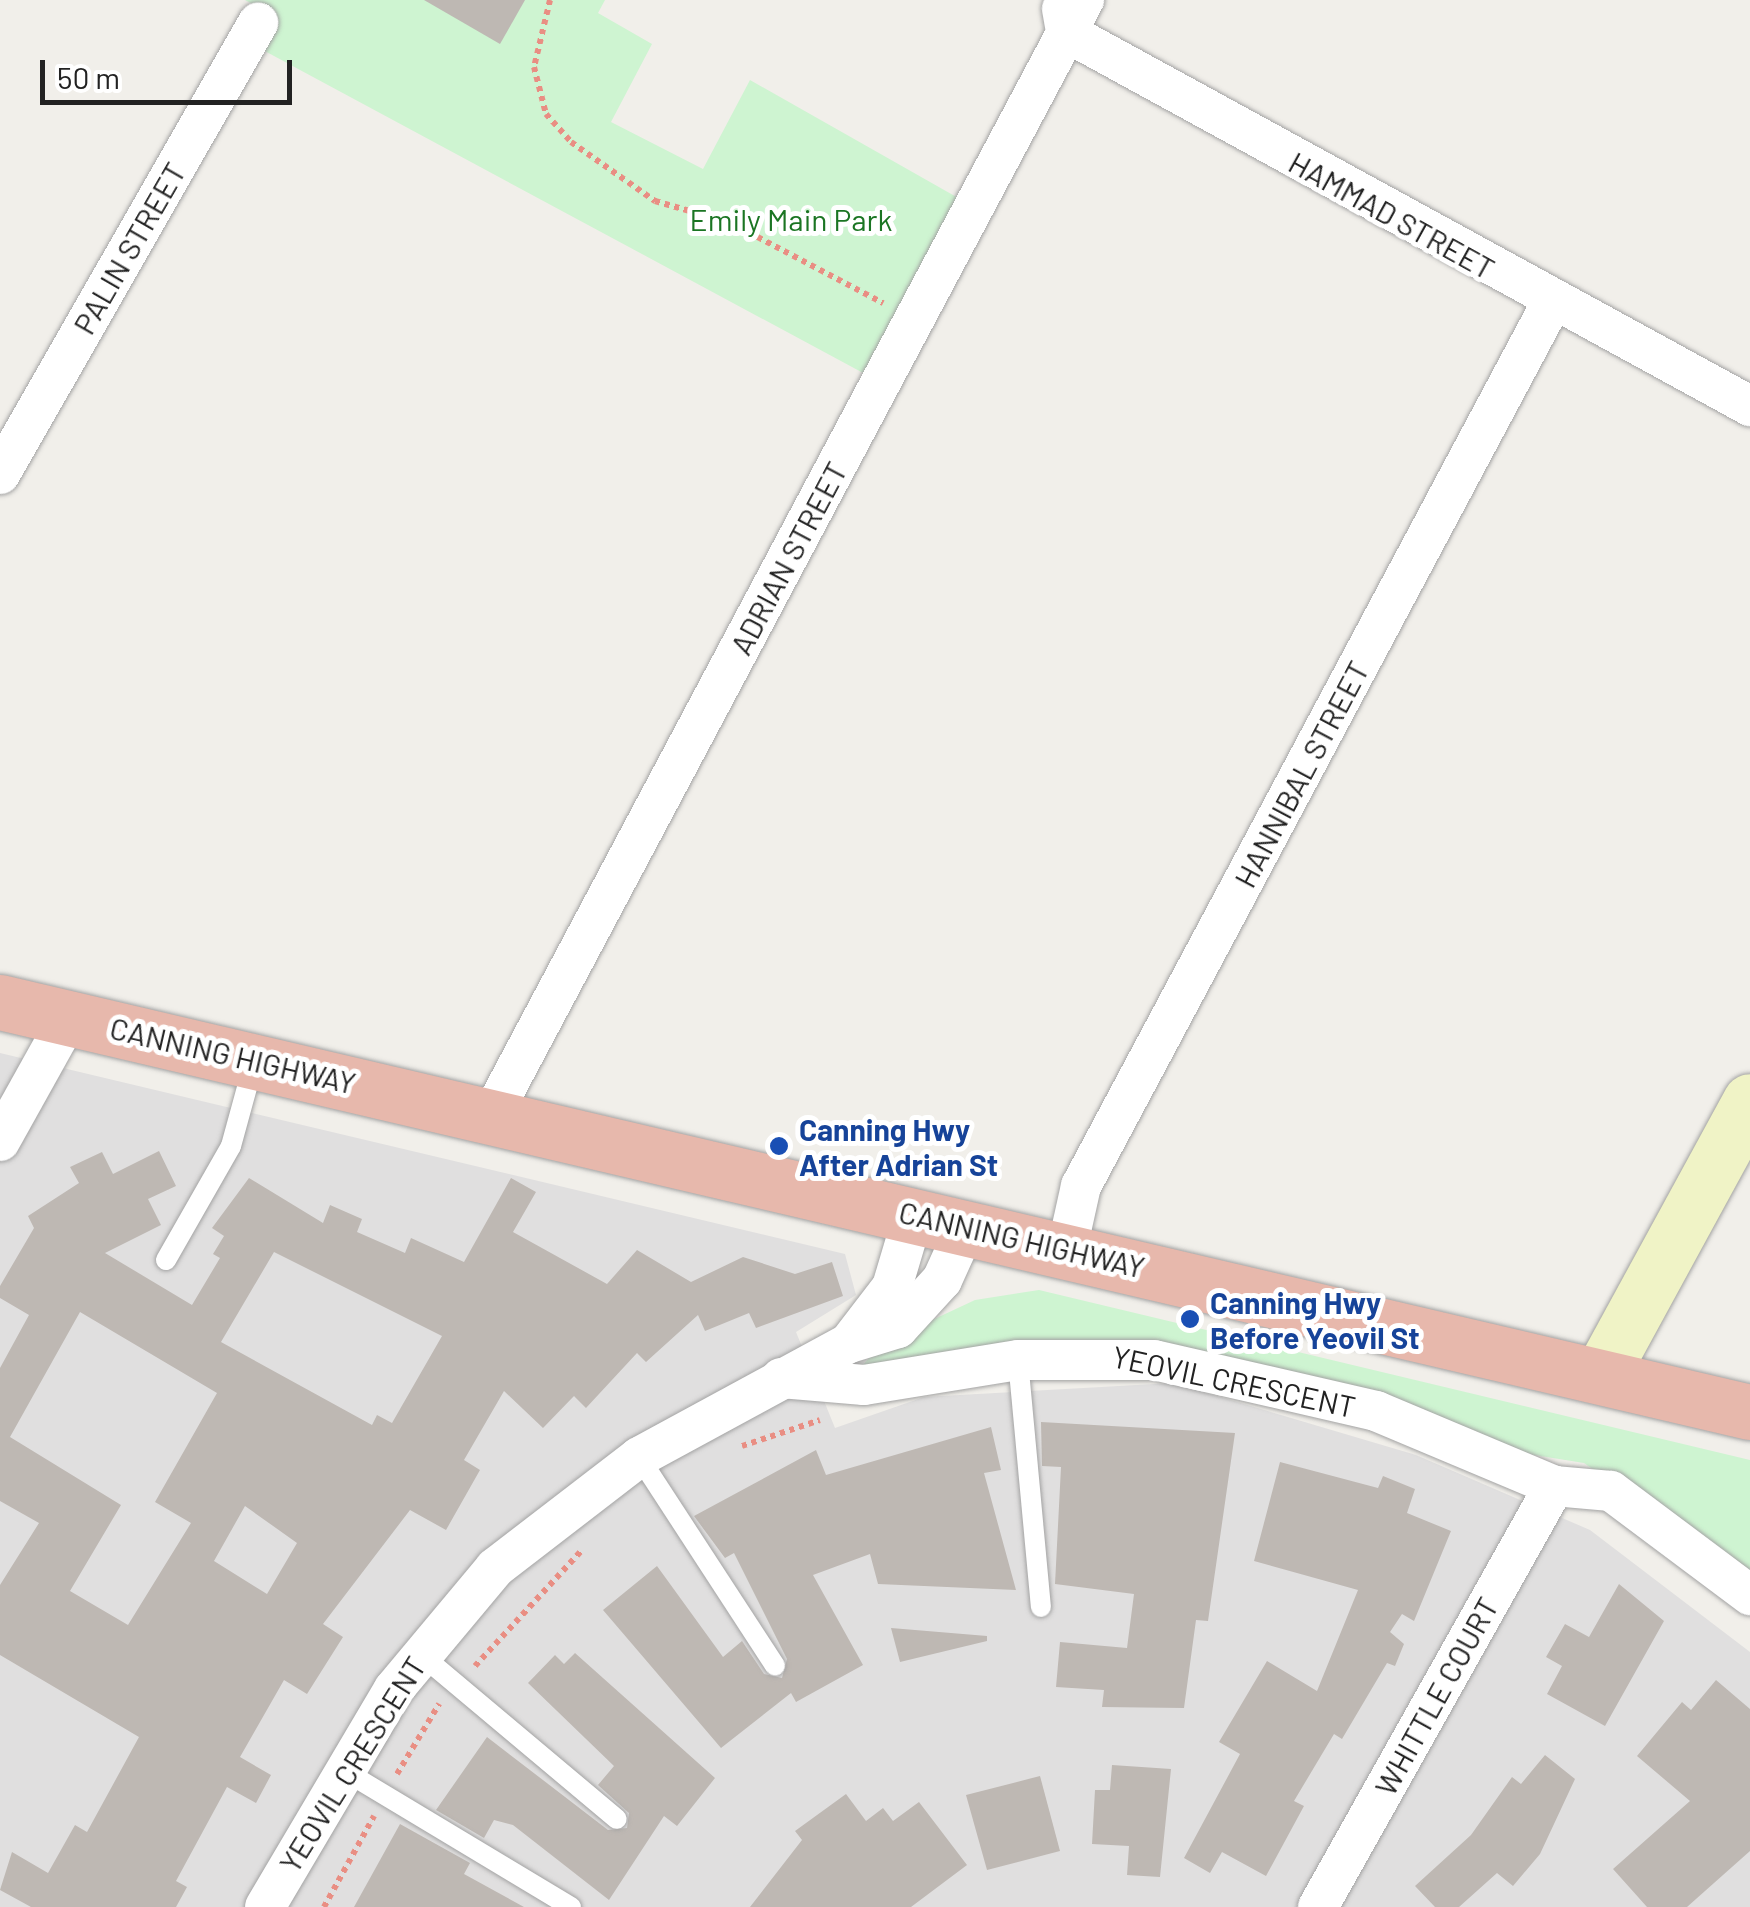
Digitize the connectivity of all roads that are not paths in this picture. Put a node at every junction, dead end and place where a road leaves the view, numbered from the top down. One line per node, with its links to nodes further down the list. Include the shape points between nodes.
1 (1070, 11): 3 (street, HAMMAD STREET); 10 (street, ADRIAN STREET, via 916,320)
2 (258, 23): 5 (street, PALIN STREET)
3 (1552, 304): 4 (street, HAMMAD STREET); 15 (street, HANNIBAL STREET, via 1082,1186)
4 (1750, 406)
5 (0, 474)
6 (0, 1002): 7 (highway, CANNING HIGHWAY)
7 (69, 1017): 8 (highway, CANNING HIGHWAY); 11 (street)
8 (254, 1060): 10 (highway, CANNING HIGHWAY); 16 (lane, via 231,1146)
9 (1750, 1101): 20 (main road)
10 (492, 1116): 13 (highway, CANNING HIGHWAY)
11 (0, 1141)
12 (1750, 1170): 20 (main road)
13 (914, 1213): 14 (highway, CANNING HIGHWAY); 17 (street, YEOVIL CRESCENT, via 892,1287)
14 (967, 1226): 15 (highway, CANNING HIGHWAY); 17 (street, YEOVIL CRESCENT, via 920,1311 884,1338)
15 (1068, 1249): 20 (highway, CANNING HIGHWAY)
16 (166, 1260)
17 (850, 1343): 19 (street, YEOVIL CRESCENT)
18 (1018, 1360): 19 (street, YEOVIL CRESCENT, via 864,1385); 23 (street, YEOVIL CRESCENT, via 1096,1353 1247,1378 1376,1411); 25 (lane)
19 (780, 1378): 22 (street, YEOVIL CRESCENT)
20 (1617, 1380): 21 (highway, CANNING HIGHWAY)
21 (1750, 1412)
22 (639, 1457): 26 (street, YEOVIL CRESCENT, via 533,1532); 27 (lane)
23 (1554, 1486): 24 (street, YEOVIL CRESCENT, via 1611,1491); 32 (street, WHITTLE COURT)
24 (1750, 1595)
25 (1041, 1607)
26 (419, 1654): 28 (street, YEOVIL CRESCENT); 29 (lane)
27 (775, 1666)
28 (343, 1770): 30 (street, YEOVIL CRESCENT); 31 (lane)
29 (617, 1819)
30 (265, 1907)
31 (570, 1907)
32 (1318, 1907)

